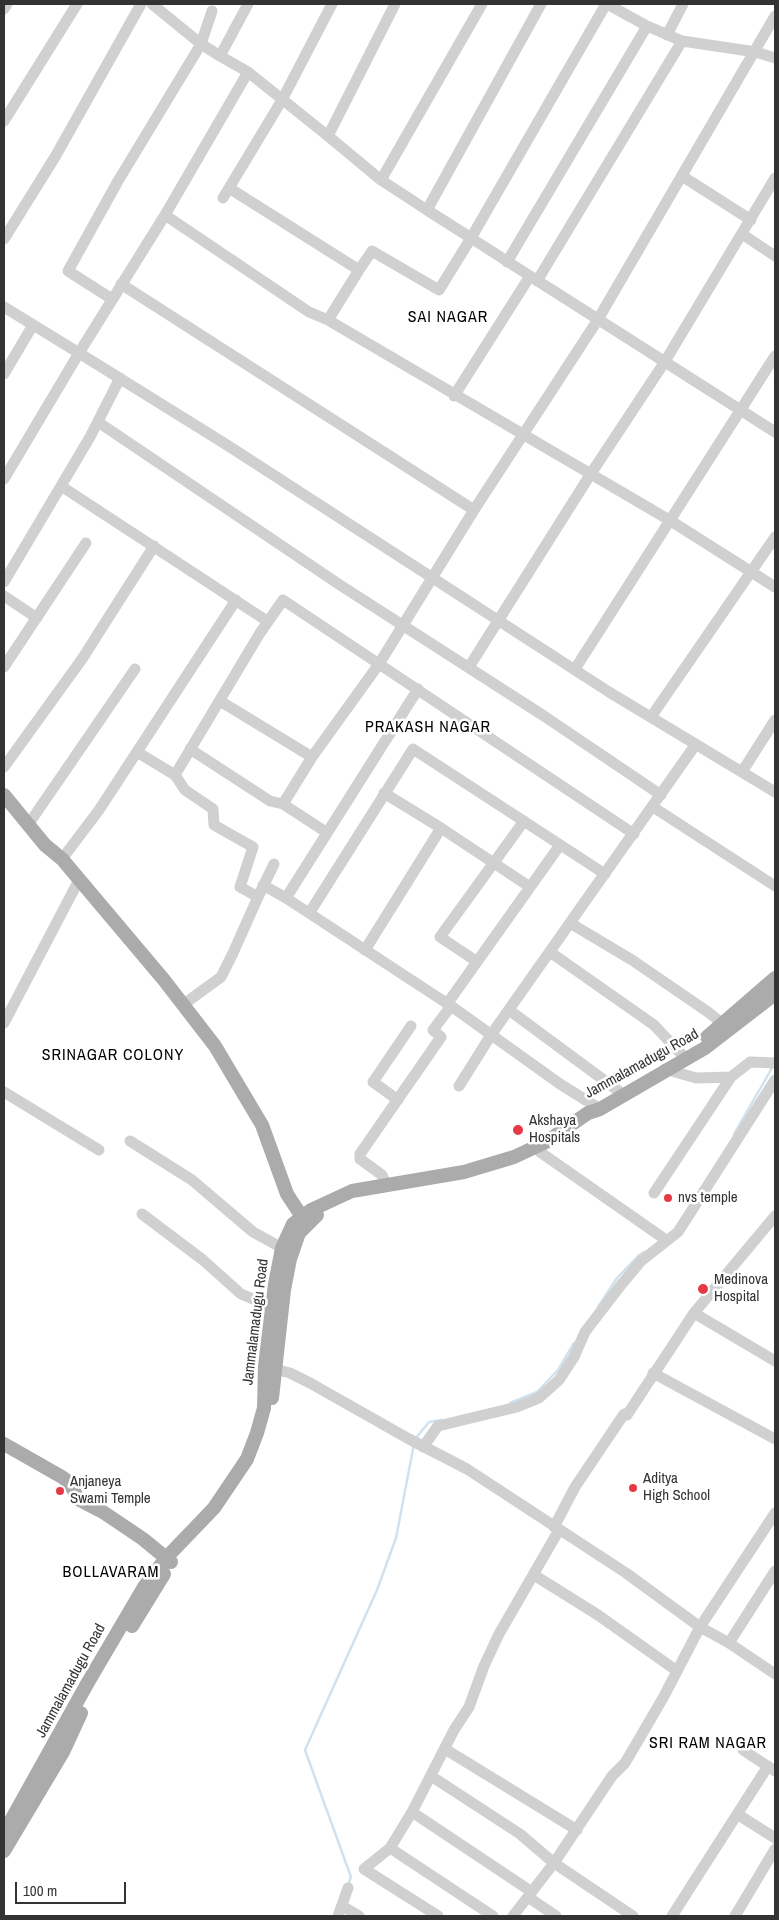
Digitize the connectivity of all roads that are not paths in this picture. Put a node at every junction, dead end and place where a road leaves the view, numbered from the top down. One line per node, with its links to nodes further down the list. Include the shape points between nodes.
1 (7, 4): 12 (street)
2 (76, 4): 24 (street)
3 (141, 4): 34 (street)
4 (152, 4): 18 (street)
5 (248, 4): 20 (street)
6 (332, 4): 23 (street)
7 (395, 4): 25 (street)
8 (482, 4): 28 (street)
9 (541, 4): 29 (street)
10 (607, 4): 15 (street); 33 (street)
11 (683, 4): 16 (street)
12 (4, 9)
13 (212, 11): 18 (street)
14 (775, 16): 19 (street)
15 (647, 26): 16 (street); 36 (street)
16 (667, 35): 17 (street)
17 (682, 41): 19 (street); 38 (street)
18 (201, 44): 20 (street); 40 (street, via 68,271)
19 (756, 52): 21 (street); 26 (street)
20 (220, 56): 22 (street)
21 (775, 58)
22 (248, 72): 23 (street); 30 (street)
23 (282, 100): 25 (street); 37 (street, via 226,193)
24 (4, 122)
25 (328, 136): 28 (street)
26 (682, 176): 31 (street); 43 (street)
27 (775, 178): 31 (street)
28 (381, 180): 29 (street)
29 (427, 210): 33 (street)
30 (165, 215): 39 (street); 42 (street, via 309,312)
31 (750, 220): 32 (street)
32 (742, 234): 35 (street); 47 (street)
33 (471, 238): 36 (street); 37 (street, via 438,290 372,251)
34 (4, 239)
35 (775, 256)
36 (508, 262): 38 (street)
37 (359, 270): 42 (street)
38 (534, 278): 43 (street); 50 (street)
39 (121, 284): 40 (street); 58 (street)
40 (112, 299): 45 (street)
41 (4, 307): 44 (street)
42 (328, 320): 50 (street)
43 (597, 321): 47 (street); 54 (street)
44 (33, 325): 45 (street); 48 (street)
45 (79, 353): 49 (street); 56 (street)
46 (775, 356): 51 (street)
47 (664, 363): 51 (street); 55 (street)
48 (4, 374)
49 (120, 378): 52 (street); 64 (street)
50 (454, 396): 54 (street)
51 (741, 411): 53 (street); 59 (street)
52 (98, 422): 57 (street); 72 (street)
53 (775, 432)
54 (523, 436): 55 (street); 58 (street)
55 (590, 475): 59 (street); 70 (street)
56 (4, 480)
57 (61, 486): 62 (street); 65 (street)
58 (474, 510): 64 (street)
59 (671, 521): 63 (street); 77 (street)
60 (775, 537): 63 (street)
61 (86, 543): 69 (street)
62 (154, 546): 68 (street); 86 (street, via 82,659)
63 (751, 572): 66 (street); 80 (street)
64 (434, 577): 70 (street); 72 (street)
65 (4, 582)
66 (775, 587)
67 (4, 596): 69 (street)
68 (236, 600): 71 (street); 84 (street)
69 (37, 618): 74 (street)
70 (499, 619): 75 (street); 77 (street)
71 (267, 621): 73 (street, via 283,600); 79 (street)
72 (403, 626): 73 (street); 75 (street)
73 (379, 664): 78 (street); 85 (street)
74 (4, 667)
75 (469, 667): 92 (street)
76 (135, 669): 96 (street)
77 (575, 669): 80 (street)
78 (418, 689): 98 (street); 99 (street)
79 (220, 702): 83 (street); 85 (street)
80 (651, 717): 82 (street)
81 (775, 720): 87 (street)
82 (696, 744): 87 (street); 92 (street)
83 (190, 749): 88 (street); 93 (street, via 270,801)
84 (136, 752): 88 (street); 101 (street, via 99,810)
85 (312, 757): 93 (street)
86 (4, 767)
87 (742, 772): 89 (street)
88 (174, 774): 109 (street, via 185,790 213,809 214,825 253,847 240,887)
89 (775, 792)
90 (384, 793): 95 (street, via 413,748); 97 (street); 111 (street)
91 (4, 795): 96 (main road)
92 (661, 795): 94 (street)
93 (283, 804): 98 (street)
94 (653, 807): 99 (street); 107 (street)
95 (524, 821): 100 (street); 102 (street)
96 (28, 825): 101 (main road)
97 (441, 828): 102 (street); 113 (street)
98 (326, 832): 110 (street)
99 (634, 834): 104 (street)
100 (560, 845): 104 (street); 108 (street)
101 (62, 859): 105 (main road)
102 (494, 863): 108 (street); 115 (street, via 440,937)
103 (274, 864): 106 (street)
104 (605, 874): 112 (street)
105 (79, 880): 118 (main road); 121 (street)
106 (263, 885): 109 (street); 110 (street)
107 (775, 886)
108 (530, 887): 115 (street)
109 (258, 897): 118 (street, via 220,977)
110 (286, 898): 111 (street)
111 (310, 912): 113 (street)
112 (570, 923): 114 (street); 123 (street, via 632,960)
113 (365, 950): 119 (street)
114 (550, 952): 120 (street); 125 (street, via 654,1025)
115 (476, 961): 119 (street)
116 (775, 978): 123 (main road)
117 (775, 994): 123 (main road, Jammalamadugu Road)
118 (184, 1004): 142 (main road, via 216,1046 245,1093 262,1125 287,1194)
119 (449, 1005): 124 (street); 133 (street, via 433,1030 441,1037)
120 (509, 1010): 124 (street); 132 (street)
121 (4, 1023)
122 (411, 1026): 133 (street, via 373,1082)
123 (727, 1027): 125 (main road, Jammalamadugu Road)
124 (491, 1035): 130 (street); 134 (street)
125 (683, 1055): 127 (main road, Jammalamadugu Road); 132 (main road)
126 (775, 1063): 128 (street, via 750,1062)
127 (666, 1069): 128 (street, via 696,1078); 132 (main road, Jammalamadugu Road)
128 (731, 1077): 139 (street)
129 (775, 1080): 143 (street, via 678,1232)
130 (459, 1086)
131 (4, 1092): 136 (street)
132 (621, 1094): 134 (main road, Jammalamadugu Road)
133 (398, 1100): 138 (street, via 359,1158 382,1175)
134 (595, 1110): 137 (main road, via 592,1118); 138 (main road, Jammalamadugu Road, via 546,1142 514,1156 464,1172)
135 (130, 1141): 144 (street, via 192,1180 253,1232)
136 (99, 1150)
137 (540, 1152): 142 (main road, via 507,1168 473,1178 355,1198); 143 (street)
138 (387, 1186): 142 (main road, Jammalamadugu Road, via 352,1192)
139 (654, 1193)
140 (142, 1214): 146 (street, via 204,1260 241,1294)
141 (775, 1216): 147 (street)
142 (304, 1220): 144 (main road, Jammalamadugu Road, via 293,1224); 145 (main road)
143 (666, 1240): 153 (street, via 641,1261 621,1285 585,1332 559,1380 539,1398 517,1407 438,1426)
144 (282, 1248): 145 (main road, Jammalamadugu Road)
145 (279, 1292): 146 (main road, Jammalamadugu Road); 149 (main road)
146 (272, 1307): 149 (main road, Jammalamadugu Road)
147 (694, 1313): 148 (street); 150 (street)
148 (775, 1361)
149 (270, 1368): 153 (street, via 310,1382); 156 (main road, via 270,1418 244,1471 219,1518 189,1539)
150 (653, 1373): 151 (street); 155 (street, via 575,1487)
151 (775, 1439)
152 (4, 1444): 156 (main road, via 70,1483 78,1499 143,1538)
153 (417, 1444): 155 (street, via 467,1469)
154 (775, 1513): 159 (street)
155 (557, 1528): 158 (street); 159 (street)
156 (168, 1560): 165 (main road, via 87,1691)
157 (775, 1571): 160 (street)
158 (534, 1575): 161 (street); 163 (street, via 499,1634 469,1707)
159 (700, 1627): 160 (street); 161 (street)
160 (729, 1643): 162 (street)
161 (677, 1671): 170 (street, via 625,1763 612,1776)
162 (775, 1674)
163 (445, 1749): 167 (street); 170 (street)
164 (742, 1750): 166 (street)
165 (50, 1763): 171 (main road, Jammalamadugu Road); 175 (main road)
166 (771, 1768): 169 (street)
167 (431, 1776): 168 (street); 176 (street, via 520,1834)
168 (412, 1812): 173 (street); 178 (street)
169 (737, 1814): 172 (street); 186 (street)
170 (577, 1830): 176 (street)
171 (4, 1834)
172 (775, 1838)
173 (390, 1848): 181 (street, via 364,1868); 182 (street)
174 (775, 1849): 187 (street)
175 (4, 1851)
176 (554, 1863): 178 (street); 185 (street)
177 (348, 1888): 179 (street)
178 (530, 1894): 183 (street); 184 (street)
179 (340, 1911): 180 (street)
180 (359, 1916)
181 (438, 1916)
182 (493, 1916)
183 (513, 1916)
184 (556, 1916)
185 (633, 1916)
186 (672, 1916)
187 (735, 1916)

